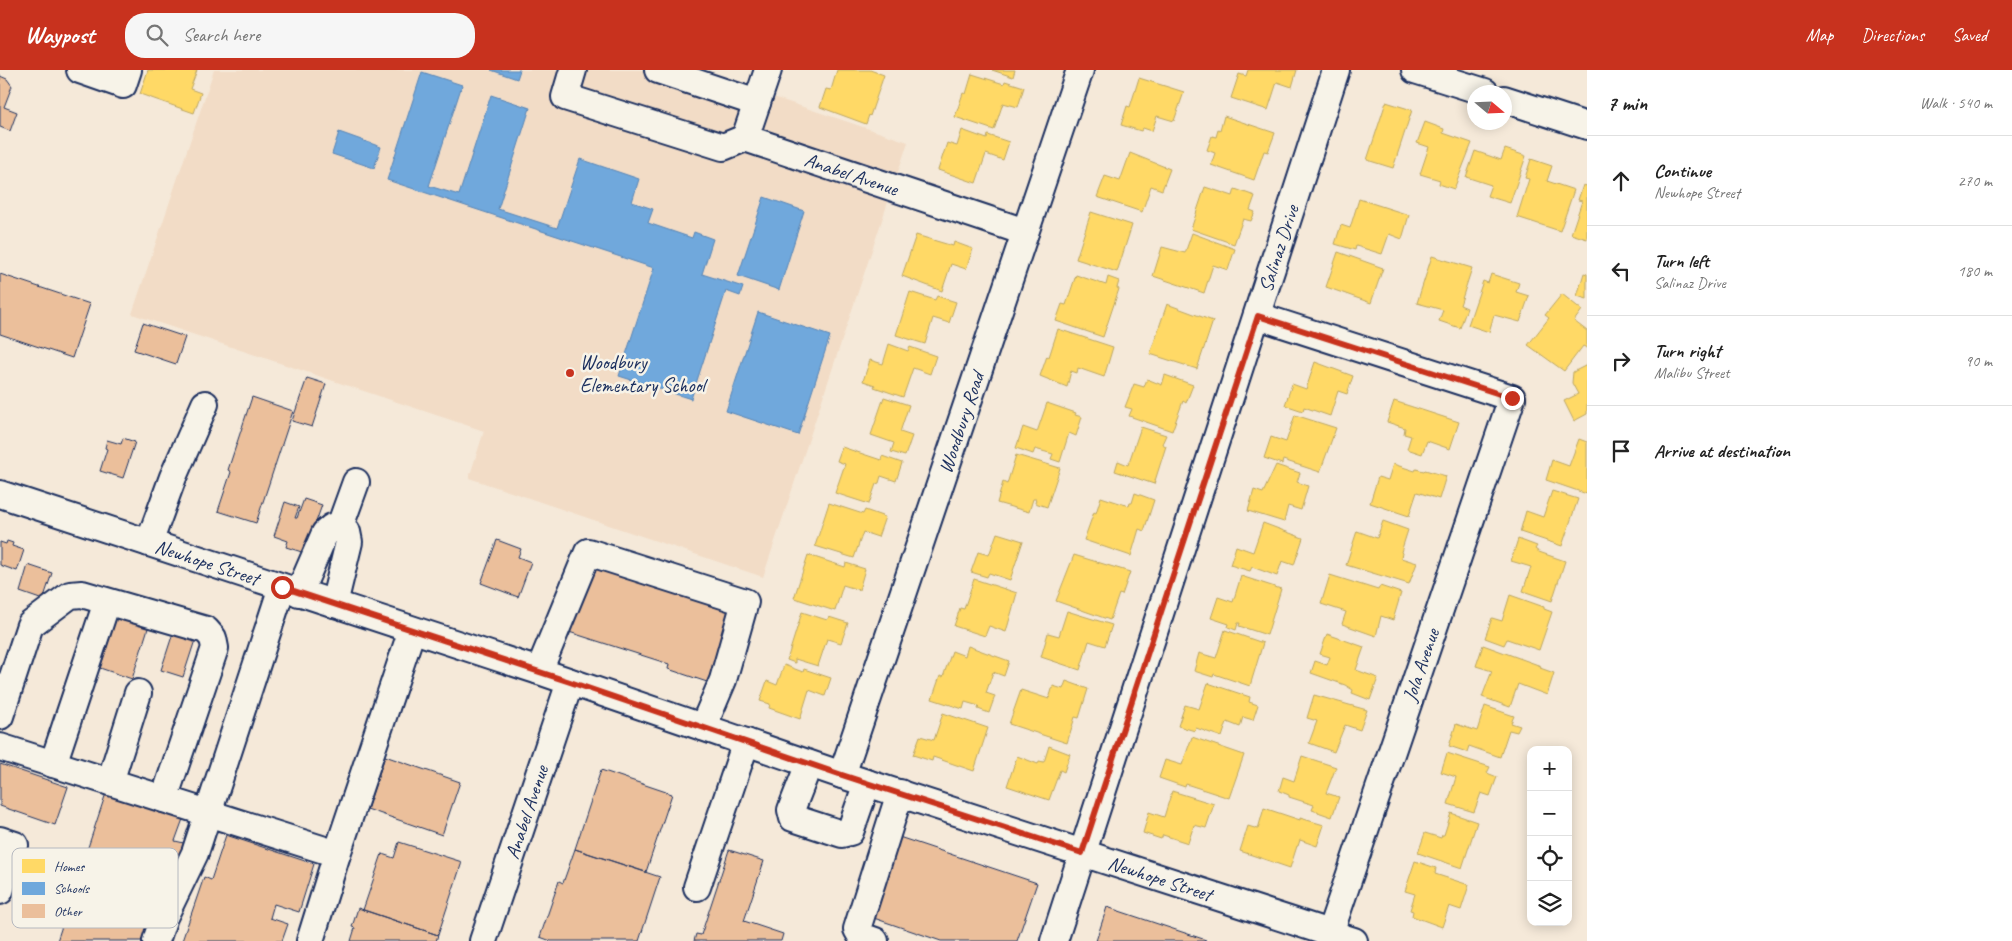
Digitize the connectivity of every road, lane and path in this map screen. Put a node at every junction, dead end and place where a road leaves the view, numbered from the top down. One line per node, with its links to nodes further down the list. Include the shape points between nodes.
1 (80, 70): 8 (street)
2 (573, 70): 13 (street, via 565,96 723,148)
3 (658, 70): 11 (street)
4 (768, 70): 11 (street)
5 (1080, 70): 14 (street, Woodbury Road)
6 (1336, 70): 15 (street, Salinaz Drive)
7 (1415, 70): 9 (street)
8 (126, 77)
9 (1467, 86)
10 (1512, 102): 12 (street)
11 (757, 103): 13 (street)
12 (1587, 126)
13 (745, 138): 14 (street, Anabel Avenue)
14 (1025, 232): 34 (street, Woodbury Road)
15 (1258, 316): 41 (street, Salinaz Drive); 48 (street, Jola Avenue, via 1512,398)
16 (205, 404): 20 (street, via 173,477)
17 (356, 482): 19 (street)
18 (0, 494): 20 (street, Newhope Street)
19 (339, 529): 21 (street, via 332,527 325,533); 23 (street, via 347,532 349,542)
20 (150, 543): 21 (street, Newhope Street)
21 (291, 590): 23 (street, Newhope Street); 38 (street)
22 (107, 602): 28 (street, via 82,594 70,595 30,625); 32 (street); 37 (street, via 206,630 213,638 214,648)
23 (334, 604): 24 (street, Newhope Street)
24 (412, 630): 25 (street, Newhope Street); 43 (street)
25 (539, 671): 26 (street, Newhope Street); 29 (street, via 588,552 745,602 722,680)
26 (570, 682): 29 (street, Newhope Street); 51 (street, Anabel Avenue)
27 (138, 693): 35 (street)
28 (0, 716)
29 (703, 727): 30 (street, Newhope Street)
30 (746, 742): 33 (street, Newhope Street); 44 (street)
31 (0, 747): 32 (street)
32 (53, 764): 35 (street)
33 (808, 764): 34 (street, Newhope Street); 34 (street, Woodbury Road, via 792,815 842,834 850,832)
34 (854, 779): 36 (street, Newhope Street)
35 (110, 782): 37 (street)
36 (900, 794): 41 (street, Newhope Street); 52 (street, via 857,929 861,936)
37 (164, 799): 38 (street)
38 (208, 812): 43 (street); 45 (street, via 195,853)
39 (0, 840): 40 (street, via 15,845)
40 (14, 848)
41 (1082, 853): 48 (street, Newhope Street); 53 (street, Salinaz Drive)
42 (12, 854): 46 (street)
43 (337, 854): 50 (street)
44 (697, 887)
45 (178, 888)
46 (0, 891)
47 (160, 928): 49 (street)
48 (1330, 933): 54 (street, Newhope Street)
49 (156, 941)
50 (310, 941)
51 (483, 941)
52 (875, 941)
53 (1054, 941)
54 (1354, 941)

